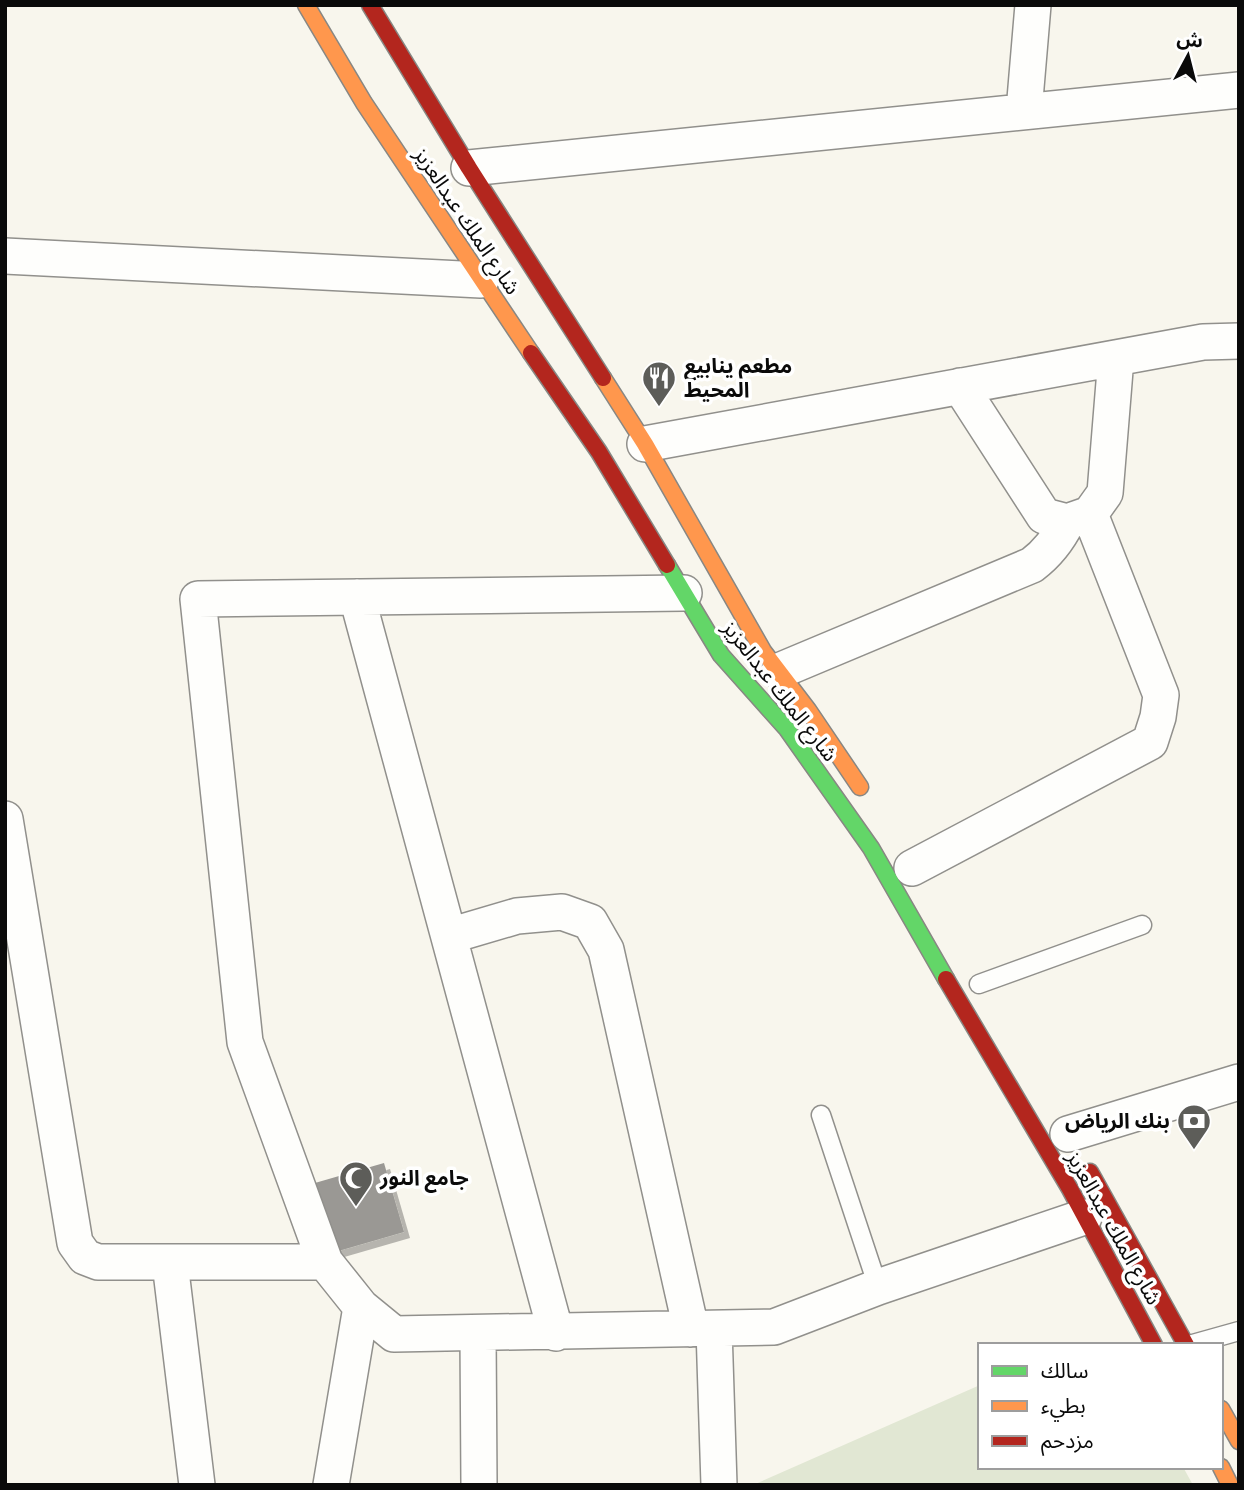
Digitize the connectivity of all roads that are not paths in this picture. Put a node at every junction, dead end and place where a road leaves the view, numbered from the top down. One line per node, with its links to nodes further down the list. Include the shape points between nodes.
1 (306, 5): 8 (street, شارع الملك عبدالعزيز, via 364,103)
2 (370, 5): 6 (street, شارع الملك عبدالعزيز)
3 (1033, 5): 5 (street)
4 (1239, 90): 5 (street)
5 (1024, 111): 6 (street)
6 (469, 168): 12 (street, شارع الملك عبدالعزيز)
7 (5, 256): 8 (street)
8 (481, 280): 14 (street, شارع الملك عبدالعزيز, via 599,452)
9 (1239, 341): 10 (street, via 1203,342)
10 (1116, 358): 11 (street); 13 (street, via 1105,493)
11 (960, 386): 12 (street); 13 (street, via 1044,516)
12 (645, 444): 16 (street, شارع الملك عبدالعزيز, via 763,651)
13 (1078, 518): 16 (street, via 1032,565); 19 (street, via 1161,695 1150,742)
14 (684, 593): 15 (street); 26 (street, شارع الملك عبدالعزيز, via 721,655 788,729 872,848)
15 (357, 597): 21 (street); 28 (street, via 198,599 245,1042)
16 (779, 671): 17 (street, شارع الملك عبدالعزيز)
17 (869, 801)
18 (5, 819): 27 (street, via 75,1243 85,1257 98,1262)
19 (912, 868)
20 (1142, 925): 22 (lane)
21 (449, 936): 31 (street, via 517,916 562,912 590,922 606,950); 33 (street)
22 (979, 984)
23 (1239, 1082): 25 (street)
24 (821, 1115): 29 (lane)
25 (1072, 1140): 36 (street, شارع الملك عبدالعزيز)
26 (1084, 1217): 29 (street); 35 (street, شارع الملك عبدالعزيز)
27 (170, 1262): 28 (street); 41 (street)
28 (325, 1262): 30 (street)
29 (878, 1287): 31 (street, via 774,1327)
30 (361, 1307): 34 (street, via 394,1334); 42 (street)
31 (703, 1329): 33 (street); 44 (street)
32 (1239, 1331): 37 (lane)
33 (556, 1333): 34 (street)
34 (478, 1334): 43 (street)
35 (1153, 1343)
36 (1186, 1343)
37 (1194, 1343)
38 (1223, 1413): 39 (street)
39 (1239, 1441)
40 (1222, 1469): 45 (street)
41 (197, 1485)
42 (331, 1485)
43 (479, 1485)
44 (719, 1485)
45 (1230, 1485)

